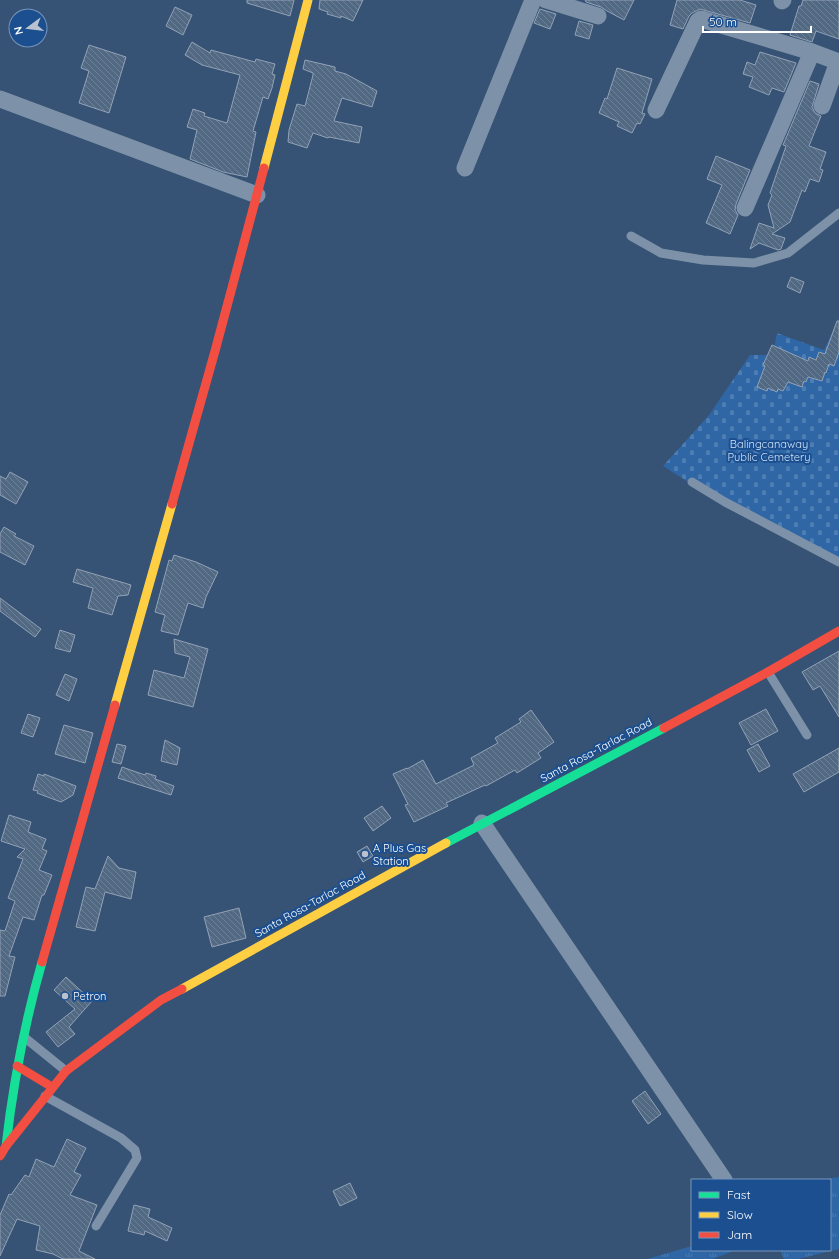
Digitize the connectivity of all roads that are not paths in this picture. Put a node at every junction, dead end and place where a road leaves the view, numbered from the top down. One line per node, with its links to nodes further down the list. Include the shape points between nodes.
1 (308, 0): 11 (main road)
2 (533, 0): 10 (street)
3 (546, 0): 4 (street)
4 (598, 16)
5 (812, 52): 6 (street); 9 (street, via 701,19); 12 (street)
6 (839, 62): 8 (street)
7 (0, 99): 11 (street)
8 (822, 106)
9 (656, 110)
10 (465, 168)
11 (257, 195): 21 (main road)
12 (745, 208)
13 (839, 213): 14 (lane, via 788,252 754,263 661,254)
14 (631, 236)
15 (692, 482): 16 (lane)
16 (839, 562)
17 (839, 631): 18 (main road, Santa Rosa-Tarlac Road)
18 (768, 672): 19 (lane); 20 (main road, Santa Rosa-Tarlac Road)
19 (807, 735)
20 (482, 823): 23 (main road, Santa Rosa-Tarlac Road, via 161,1000); 28 (street)
21 (23, 1036): 22 (main road); 23 (lane)
22 (17, 1066): 24 (main road); 26 (main road)
23 (66, 1071): 24 (main road, Santa Rosa-Tarlac Road)
24 (52, 1087): 25 (main road, Santa Rosa-Tarlac Road)
25 (45, 1096): 26 (main road, Santa Rosa-Tarlac Road); 29 (lane, via 121,1138 135,1150 137,1158)
26 (6, 1146): 27 (main road, Santa Rosa-Tarlac Road)
27 (0, 1156)
28 (723, 1179)
29 (96, 1226)

